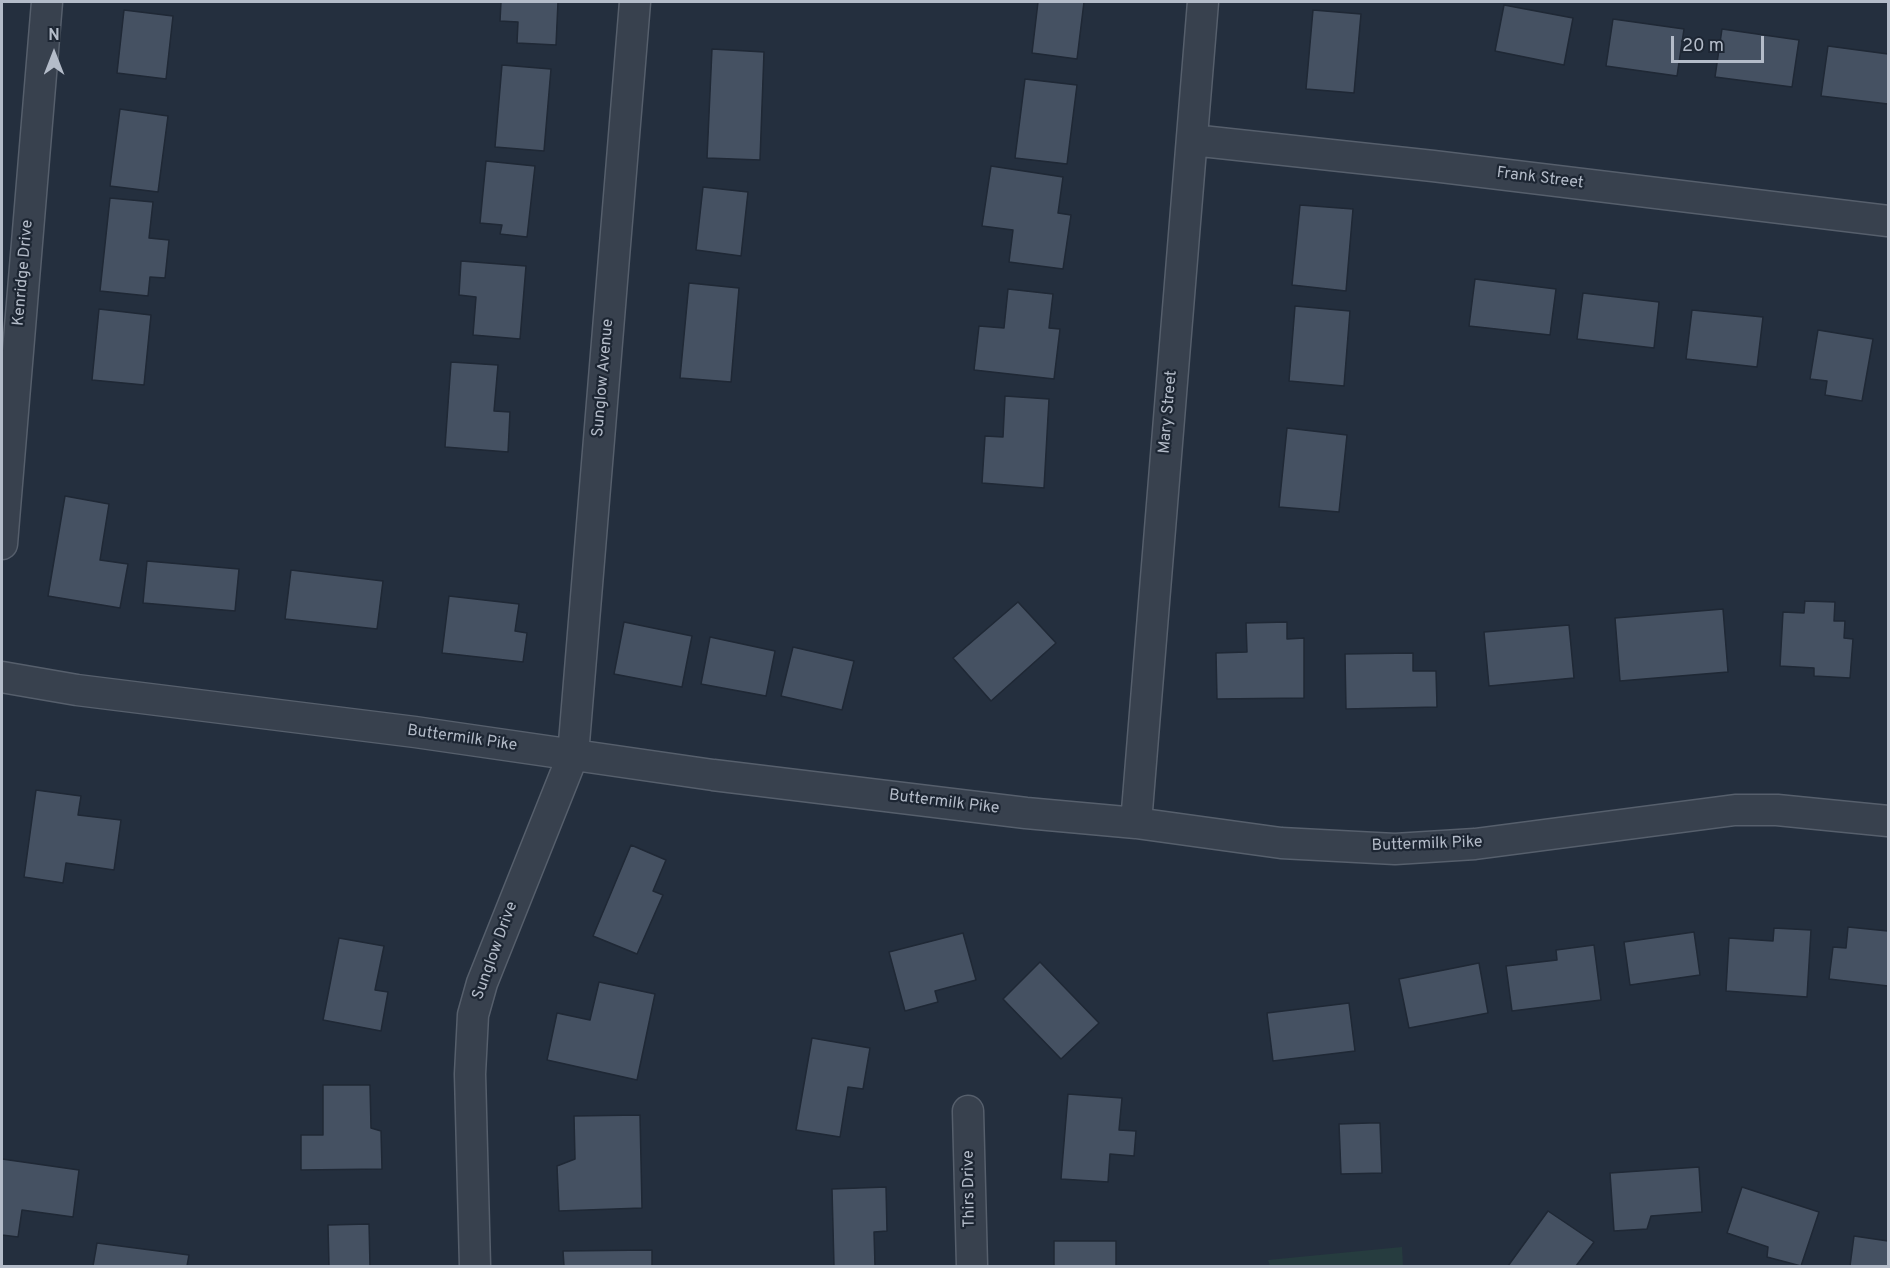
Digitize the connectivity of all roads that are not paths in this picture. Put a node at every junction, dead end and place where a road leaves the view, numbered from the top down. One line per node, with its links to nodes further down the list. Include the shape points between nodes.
1 (47, 2): 6 (street, Kenridge Drive)
2 (635, 2): 8 (street, Sunglow Avenue)
3 (1203, 2): 4 (street, Mary Street)
4 (1192, 140): 5 (street, Frank Street); 10 (street, Mary Street)
5 (1888, 221)
6 (2, 544)
7 (2, 677): 8 (street, Buttermilk Pike)
8 (573, 755): 10 (street, Buttermilk Pike, via 724,777); 12 (street, Sunglow Drive, via 482,983 473,1015 470,1074)
9 (1888, 821): 10 (street, Buttermilk Pike, via 1777,810 1735,810 1475,844 1395,849 1281,843)
10 (1136, 823)
11 (968, 1110): 13 (street, Thirs Drive)
12 (475, 1266)
13 (972, 1266)

